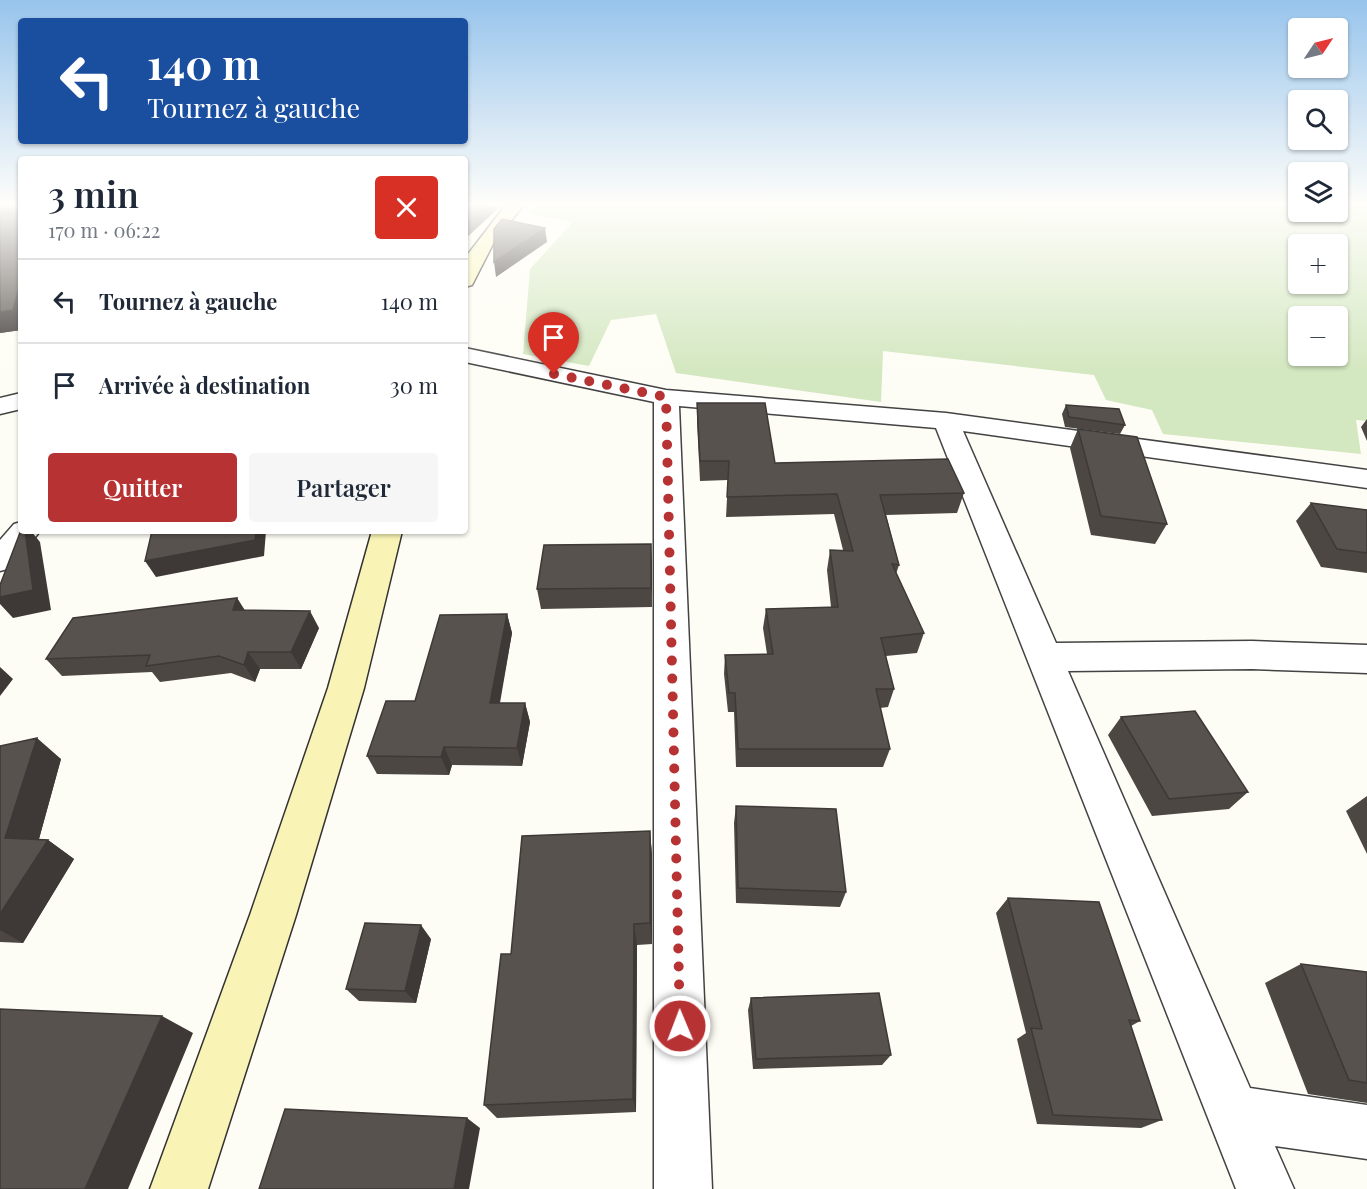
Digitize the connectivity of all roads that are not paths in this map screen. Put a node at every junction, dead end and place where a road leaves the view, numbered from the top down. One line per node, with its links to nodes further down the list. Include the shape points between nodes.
1 (468, 357): 2 (street)
2 (666, 397): 5 (street); 15 (street)
3 (18, 402): 4 (street)
4 (0, 406)
5 (946, 421): 6 (street); 10 (street)
6 (1367, 479)
7 (22, 534): 9 (street)
8 (386, 534): 14 (main road, via 346,688)
9 (0, 560)
10 (1044, 657): 11 (street, via 1252,655); 12 (street)
11 (1367, 659)
12 (1233, 1113): 13 (street); 16 (street)
13 (1367, 1132)
14 (180, 1189)
15 (683, 1189)
16 (1265, 1189)

